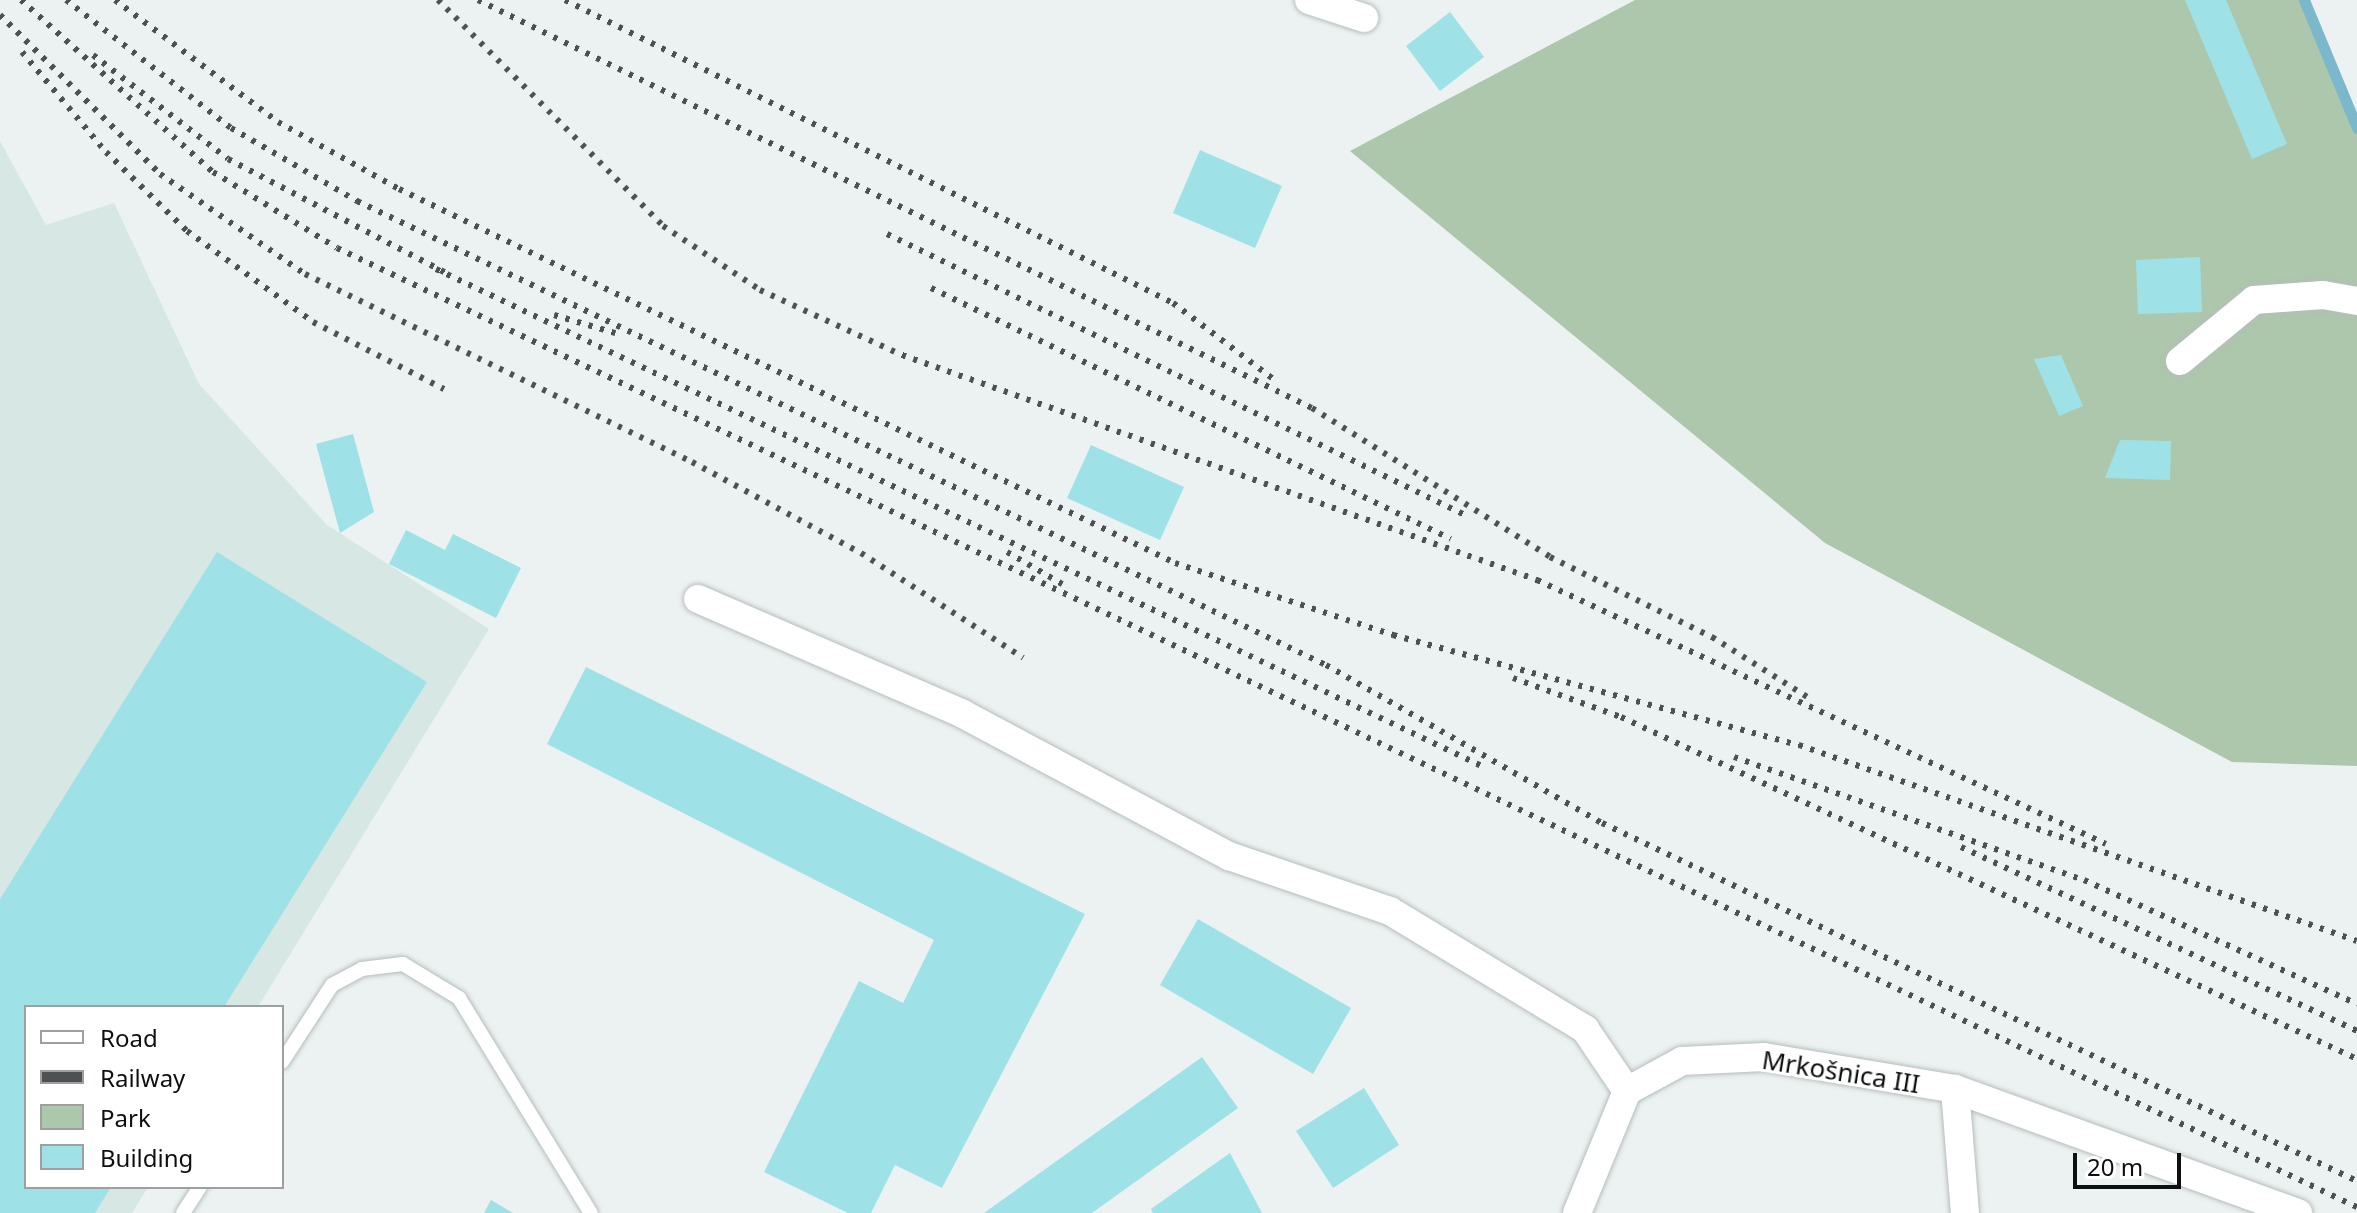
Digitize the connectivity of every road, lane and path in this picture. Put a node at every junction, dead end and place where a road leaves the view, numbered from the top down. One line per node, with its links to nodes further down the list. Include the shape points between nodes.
1 (1309, 0): 2 (street)
2 (1364, 18)
3 (2357, 301): 4 (street, via 2323,295 2254,300)
4 (2180, 361)
5 (698, 599): 8 (street, via 961,713 1229,856 1390,911 1585,1029)
6 (284, 1059): 11 (lane, via 332,985 362,969 403,964 459,998)
7 (1955, 1089): 8 (street, Mrkošnica III, via 1764,1057 1682,1061); 13 (street); 14 (street, Mrkošnica III)
8 (1627, 1091): 12 (street)
9 (199, 1189): 10 (lane)
10 (183, 1213)
11 (591, 1213)
12 (1577, 1213)
13 (1965, 1213)
14 (2298, 1213)

